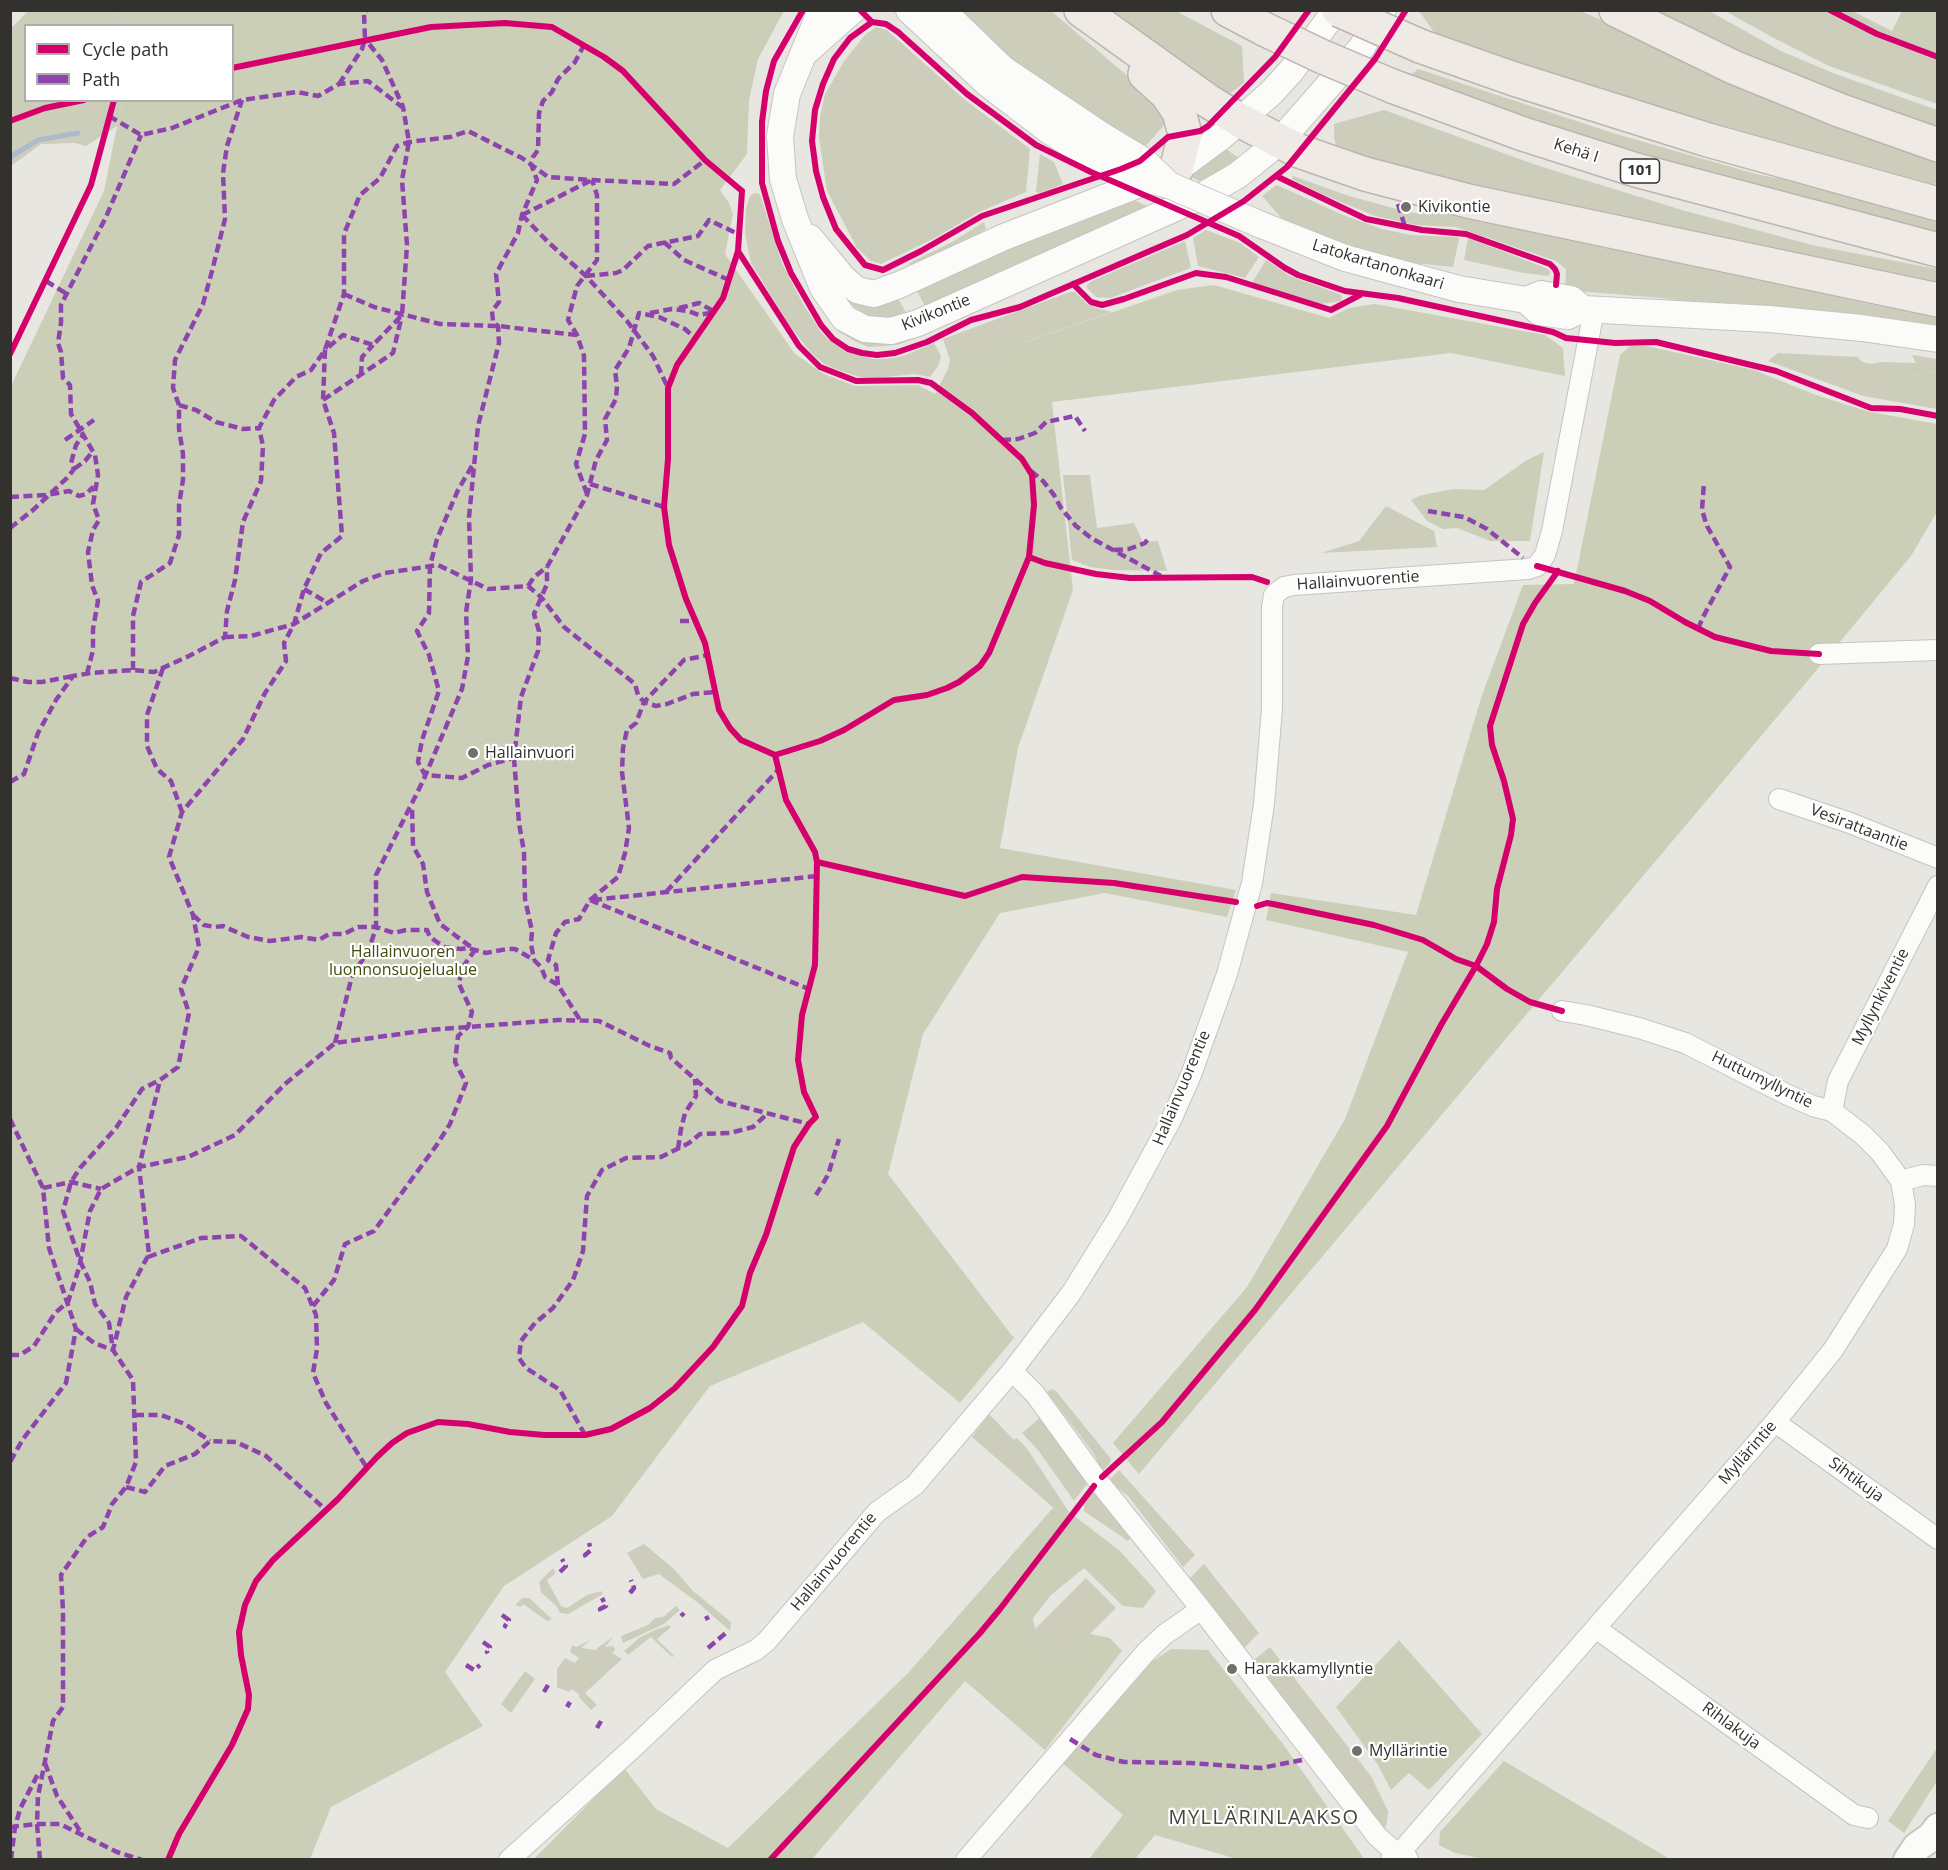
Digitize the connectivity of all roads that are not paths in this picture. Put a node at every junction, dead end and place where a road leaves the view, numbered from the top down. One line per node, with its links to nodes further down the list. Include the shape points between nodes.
1 (821, 10): 10 (street)
2 (853, 10): 10 (street)
3 (909, 10): 14 (street, Latokartanonkaari, via 988,84 1048,130)
4 (942, 10): 14 (street, Latokartanonkaari, via 1003,69)
5 (1080, 10): 11 (highway); 15 (highway, via 1167,94 1179,112 1185,134)
6 (1228, 10): 18 (highway, Kehä I / 101, bridge, via 1323,57 1523,134 1636,170)
7 (1337, 10): 11 (street, via 1272,93); 16 (highway, bridge, via 1420,46 1514,79 1708,140)
8 (1383, 10): 12 (street, Kivikontie, via 1362,47)
9 (1616, 10): 13 (highway, via 1733,67 1839,111)
10 (804, 55): 17 (street, via 787,94 780,136 783,179)
11 (1241, 121): 12 (highway); 15 (street)
12 (1279, 142): 17 (street, Kivikontie, via 1238,175 1200,197 918,323 891,331 865,329 844,318 823,288); 19 (highway, via 1365,174 1468,201)
13 (1938, 145)
14 (1095, 146): 15 (street, Latokartanonkaari, bridge, via 1115,169 1136,177)
15 (1173, 178): 17 (street, via 1004,237 874,294 857,290 843,278); 20 (street, Latokartanonkaari, bridge, via 1259,224 1345,258 1459,289 1526,300 1539,312 1568,316)
16 (1938, 204)
17 (795, 219)
18 (1938, 250)
19 (1938, 300)
20 (1588, 310): 21 (street, Latokartanonkaari, via 1769,319); 31 (street, Hallainvuorentie, via 1550,537 1537,566 1294,585 1274,595 1272,709 1264,804 1252,883 1224,985 1172,1118 1126,1205 1072,1292)
21 (1938, 339)
22 (1938, 650): 23 (street)
23 (1819, 654)
24 (1779, 799): 25 (street, Vesirattaantie)
25 (1938, 858)
26 (1938, 886): 28 (street, Myllynkiventie, via 1838,1081)
27 (1562, 1011): 28 (street, Huttumyllyntie, via 1685,1043 1788,1095)
28 (1832, 1111): 30 (street, Huttumyllyntie, via 1880,1152)
29 (1938, 1176): 30 (street)
30 (1901, 1181): 32 (street, Myllärintie, via 1904,1224 1897,1249 1833,1350)
31 (1012, 1371): 34 (street, via 1035,1394 1098,1481); 39 (street, Hallainvuorentie, via 912,1489 877,1512 767,1641 715,1670)
32 (1775, 1422): 33 (street, Sihtikuja); 35 (street, Myllärintie)
33 (1938, 1539)
34 (1201, 1609): 38 (street, via 1377,1836); 40 (street, via 1146,1652)
35 (1597, 1629): 36 (street, Rihlakuja, via 1854,1815); 38 (street, Myllärintie)
36 (1868, 1818)
37 (1932, 1842): 41 (main road, via 1917,1847)
38 (1399, 1858)
39 (509, 1860)
40 (966, 1860)
41 (1908, 1860)

